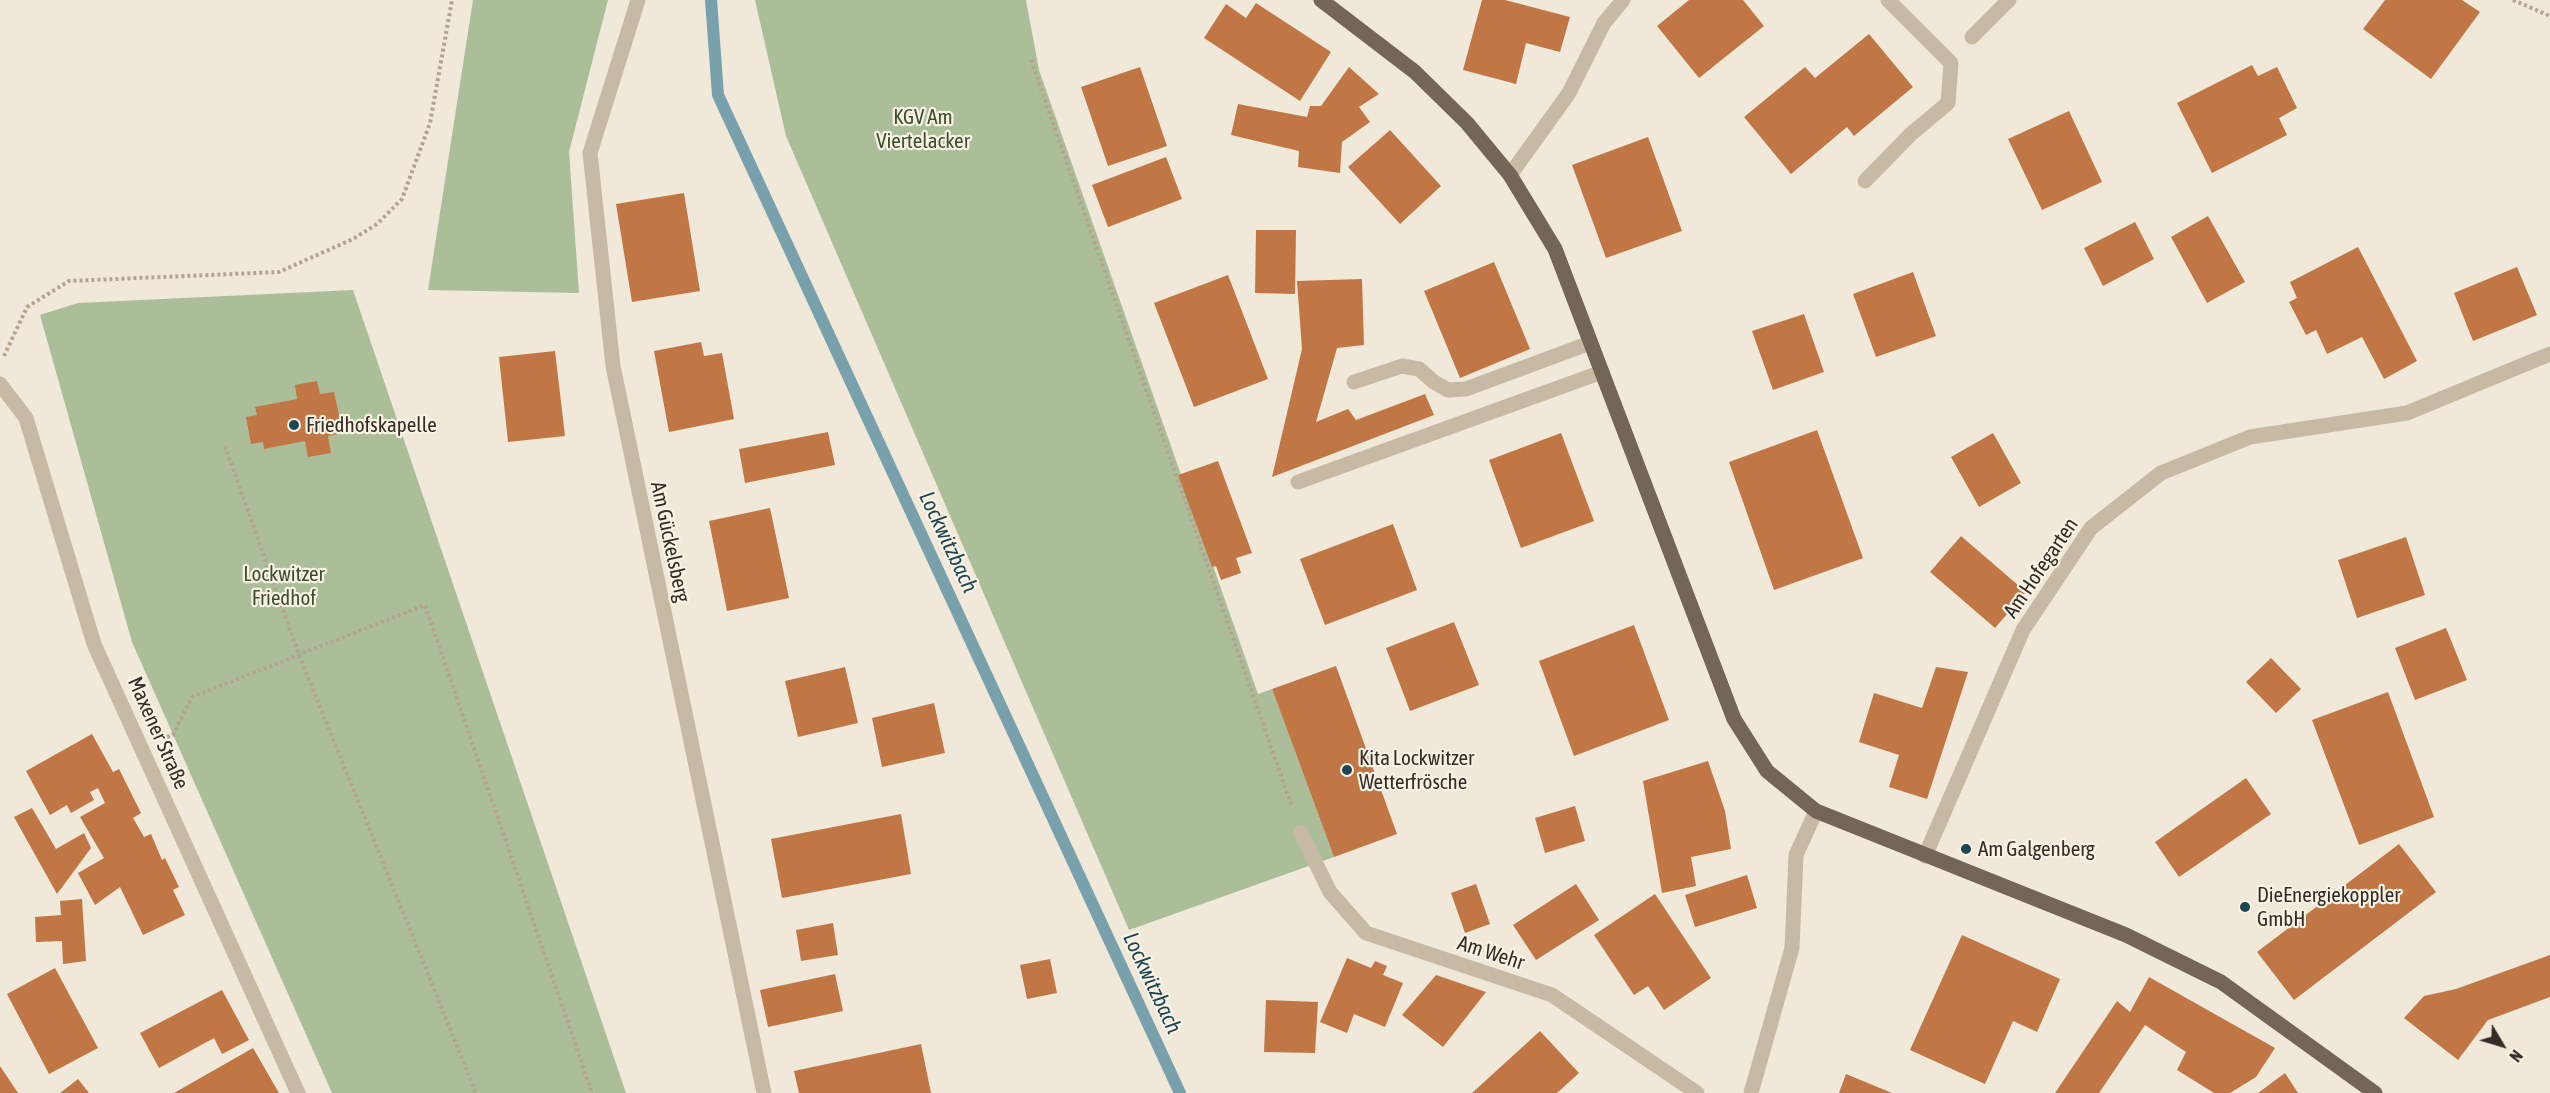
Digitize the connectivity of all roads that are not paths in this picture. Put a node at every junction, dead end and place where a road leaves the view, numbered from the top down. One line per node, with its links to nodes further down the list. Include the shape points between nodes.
1 (638, 0): 19 (street, Am Gückelsberg, via 590,153 613,366)
2 (1321, 0): 7 (main road, via 1415,72 1467,123)
3 (1623, 0): 7 (street, via 1604,23 1569,93)
4 (1888, 0): 8 (street, via 1951,63 1948,104 1911,134)
5 (2009, 0): 6 (street)
6 (1972, 37)
7 (1510, 175): 9 (main road, via 1555,249)
8 (1866, 181)
9 (1590, 343): 11 (main road); 12 (street, via 1466,389 1448,390 1419,369 1402,366)
10 (2550, 354): 17 (street, Am Hofegarten, via 2407,413 2250,437 2161,473 2091,528 2023,630)
11 (1602, 372): 14 (street); 15 (main road, via 1734,719 1767,771)
12 (1354, 381)
13 (0, 384): 18 (street, Maxener Straße, via 26,418 94,644)
14 (1298, 482)
15 (1816, 811): 17 (main road); 21 (street, via 1796,855 1792,948)
16 (1301, 833): 20 (street, Am Wehr, via 1330,892 1366,933 1552,994)
17 (1925, 856): 22 (main road, via 2126,935 2221,982)
18 (298, 1093)
19 (764, 1093)
20 (1697, 1093)
21 (1751, 1093)
22 (2375, 1093)

